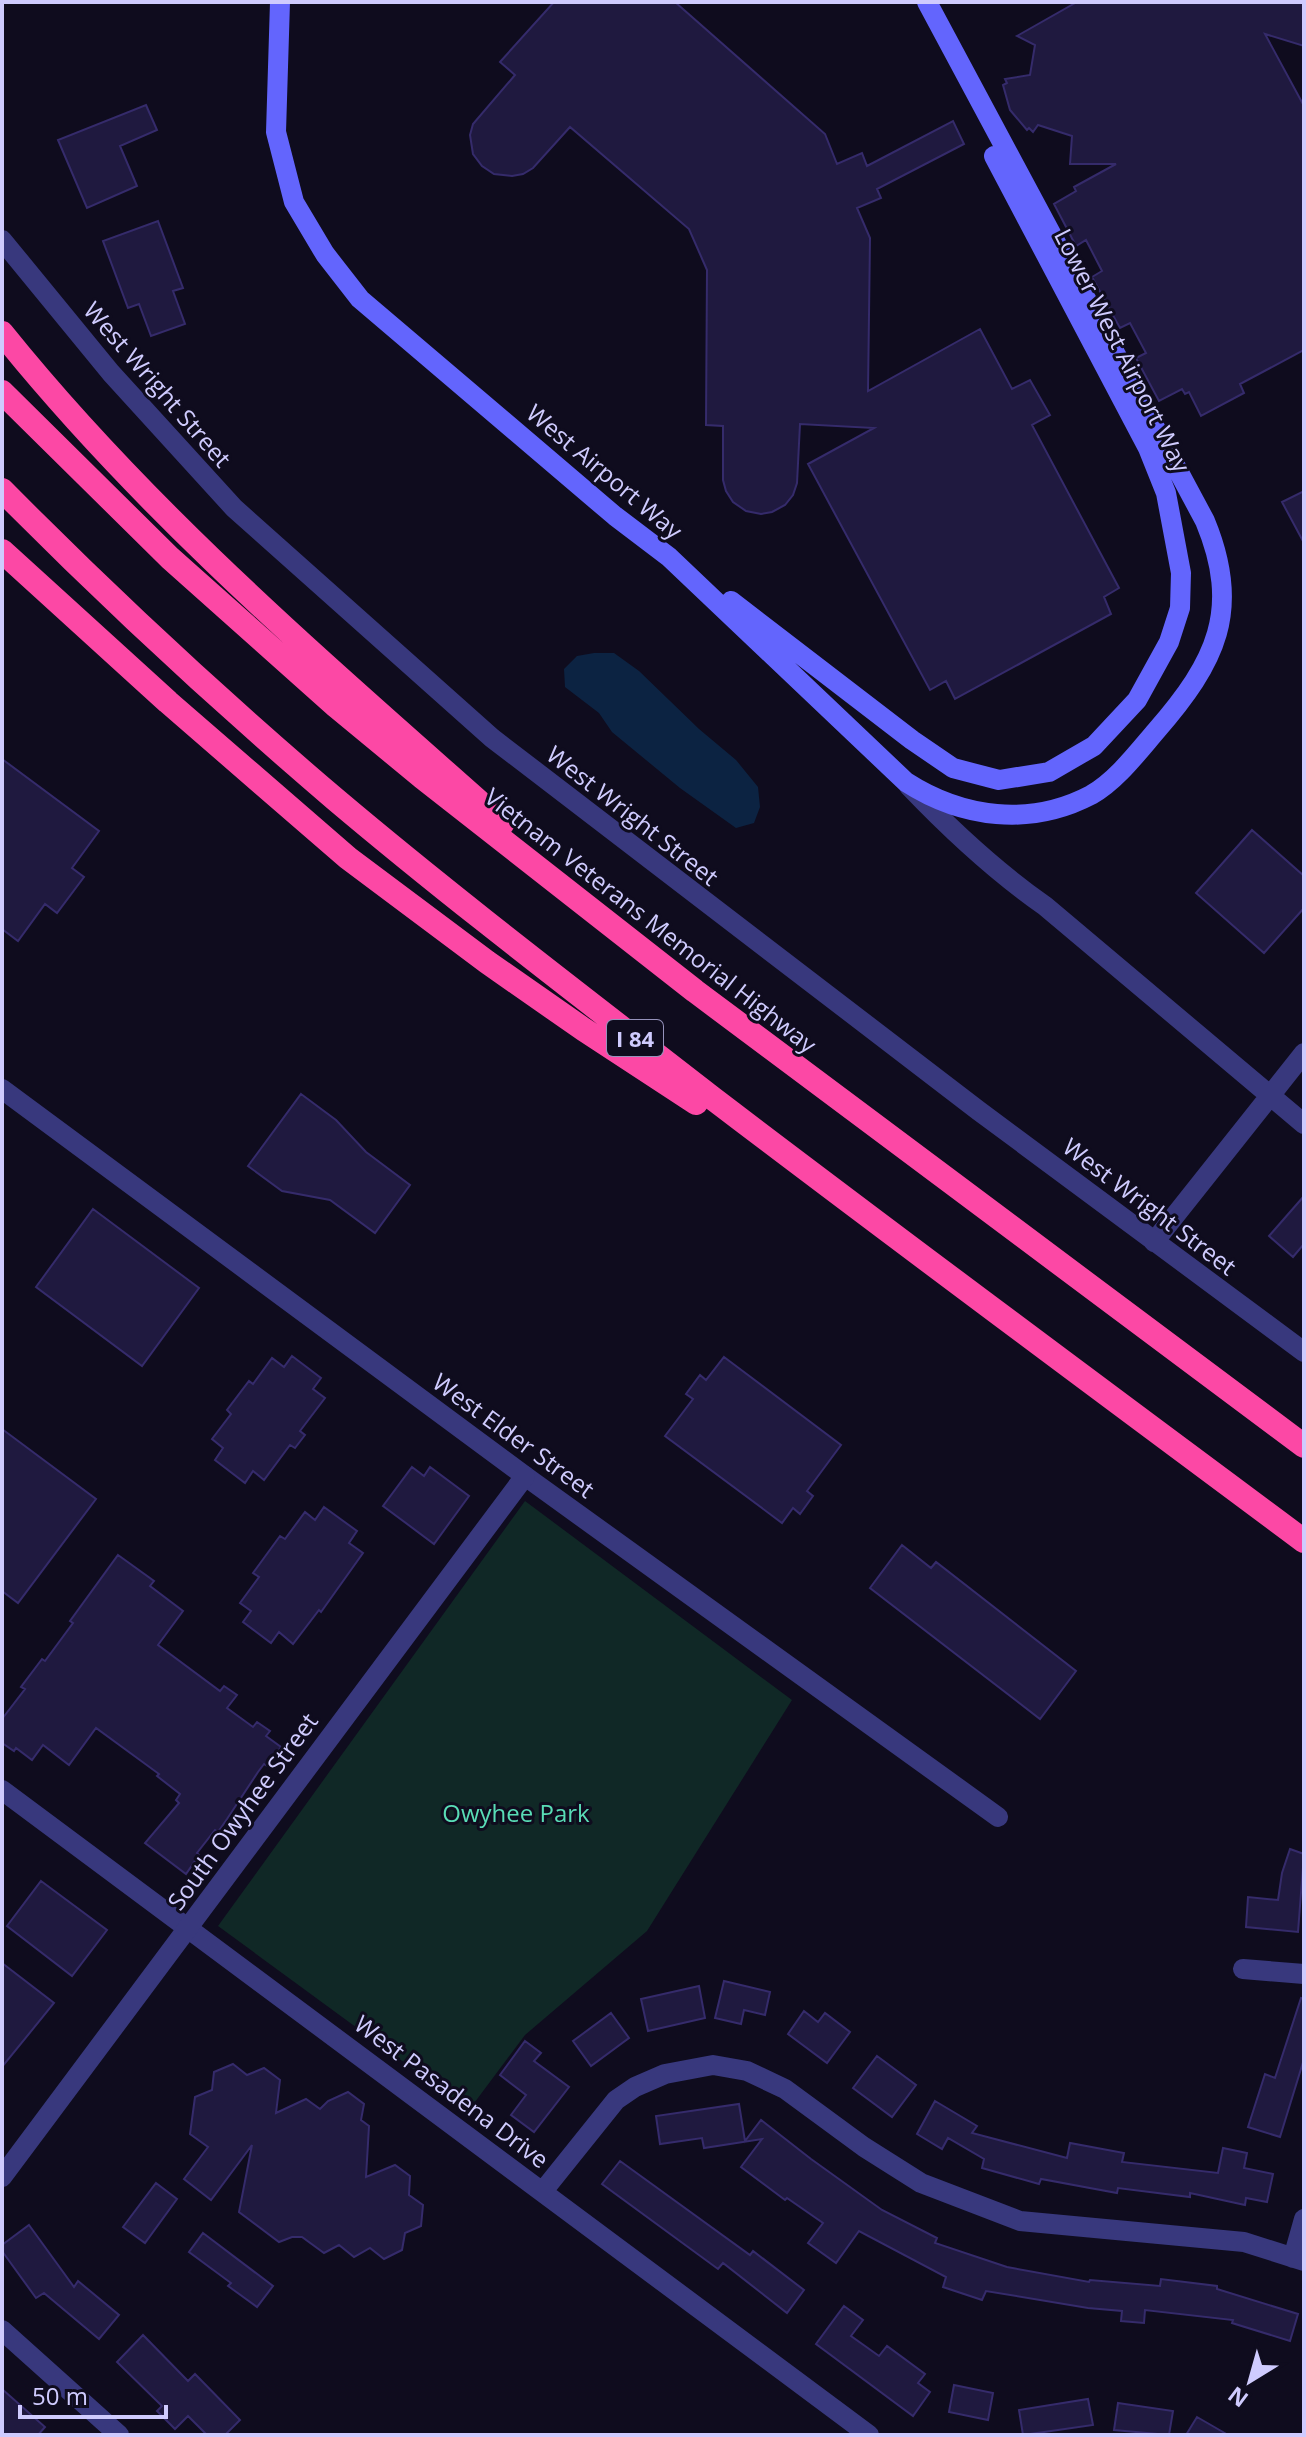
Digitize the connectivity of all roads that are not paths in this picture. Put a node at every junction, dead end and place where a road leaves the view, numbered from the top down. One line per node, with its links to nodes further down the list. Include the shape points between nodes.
1 (280, 2): 9 (main road, West Airport Way, via 276,132 294,202 325,254 360,299)
2 (913, 2): 9 (main road, Lower West Airport Way, via 1141,435 1166,493 1181,573 1180,608 1169,642 1137,700 1094,746 1049,772 999,780 953,768)
3 (927, 2): 10 (main road, via 1205,521 1223,581 1213,648 1198,679 1120,771 1092,794 1044,812 1006,816 961,810)
4 (2, 240): 17 (street, West Wright Street, via 102,362 234,508 492,738)
5 (2, 333): 11 (highway, via 112,461 236,583)
6 (2, 392): 11 (highway, Vietnam Veterans Memorial Highway, via 170,558 336,706)
7 (2, 490): 16 (highway, I 84, via 335,798 540,966)
8 (2, 551): 16 (highway, via 359,867 583,1029)
9 (669, 557): 10 (main road, West Airport Way)
10 (906, 782): 14 (street, West Airport Way, via 948,827)
11 (695, 991): 19 (highway, Vietnam Veterans Memorial Highway)
12 (1304, 1053): 14 (street)
13 (2, 1089): 20 (street, West Elder Street)
14 (1270, 1095): 15 (street, West Airport Way); 17 (street)
15 (1304, 1124)
16 (836, 1192): 21 (highway, I 84)
17 (1154, 1242): 18 (street, West Wright Street)
18 (1304, 1352)
19 (1304, 1446)
20 (525, 1476): 23 (street, West Elder Street); 24 (street, South Owyhee Street)
21 (1304, 1541)
22 (2, 1790): 24 (street, West Pasadena Drive)
23 (998, 1817)
24 (189, 1928): 27 (street, South Owyhee Street); 28 (street, West Pasadena Drive)
25 (1243, 1969): 26 (street)
26 (1304, 1974)
27 (2, 2177)
28 (543, 2191): 30 (street, via 616,2100 665,2074 713,2065 747,2071 785,2089 921,2183 1020,2221 1244,2242); 33 (street, West Pasadena Drive)
29 (1304, 2219): 30 (street)
30 (1298, 2259)
31 (2, 2330): 32 (street)
32 (119, 2435)
33 (869, 2435)

